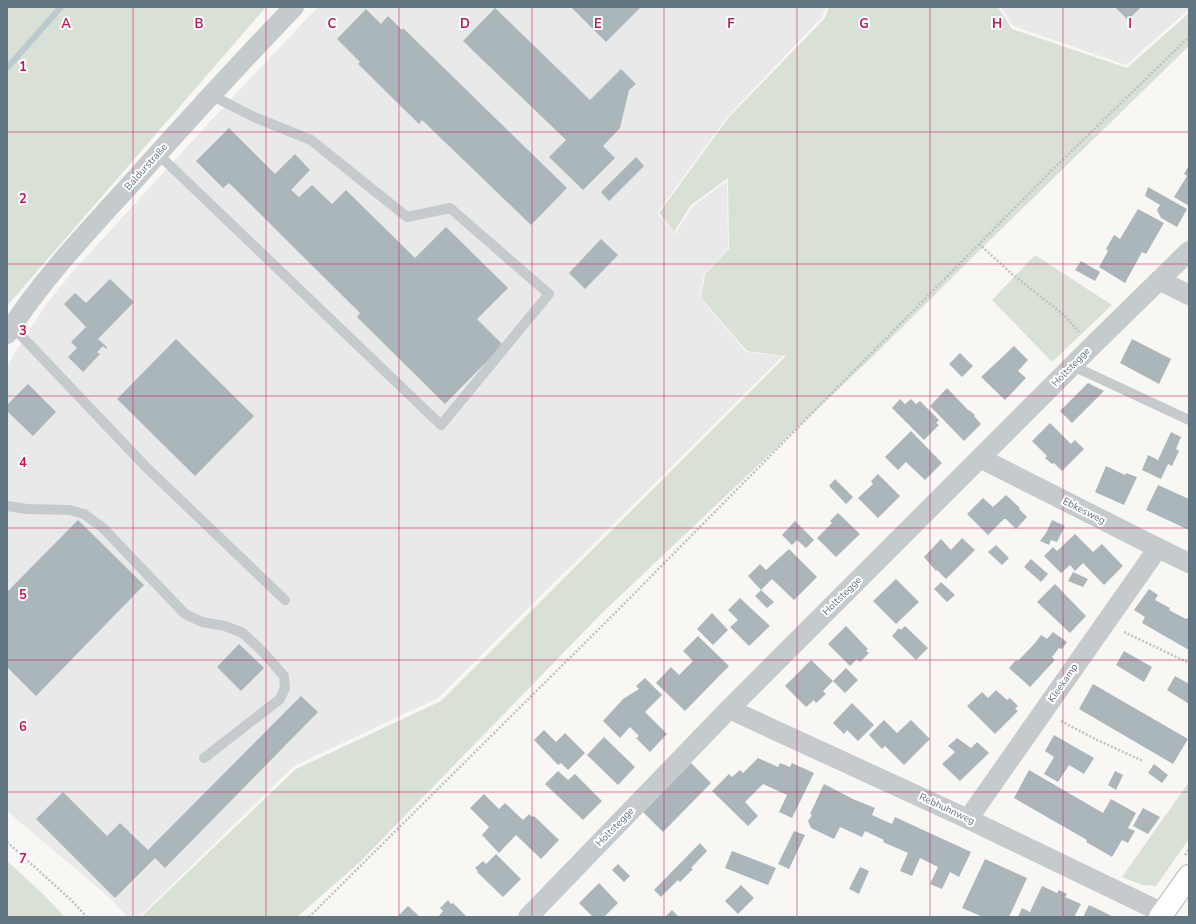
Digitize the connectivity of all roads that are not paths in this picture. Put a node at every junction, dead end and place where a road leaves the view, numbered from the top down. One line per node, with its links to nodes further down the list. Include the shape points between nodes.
1 (294, 7): 2 (street, Baldurstraße)
2 (211, 95): 3 (street, Baldurstraße); 3 (lane, via 254,117 311,140 407,217 450,208 549,294 441,425)
3 (158, 154): 7 (street, Baldurstraße, via 61,260)
4 (1189, 251): 5 (street, Holtstegge)
5 (1159, 280): 6 (street); 8 (street, Holtstegge)
6 (1189, 295)
7 (10, 330): 14 (lane)
8 (1073, 366): 9 (lane); 10 (street, Holtstegge)
9 (1189, 420)
10 (980, 458): 12 (street, Ebkesweg); 15 (street, Holtstegge)
11 (7, 506): 16 (lane, via 70,510 84,514 103,528 185,614 202,622 225,626 242,633 284,676 285,688 280,699)
12 (1158, 548): 13 (street, Ebkesweg); 17 (street, Kleekamp)
13 (1189, 562)
14 (285, 600)
15 (729, 709): 17 (street, Rebhuhnweg); 20 (street, Holtstegge)
16 (204, 758)
17 (968, 819): 19 (street, Rebhuhnweg)
18 (1189, 876): 19 (main road)
19 (1162, 915)
20 (528, 917)

